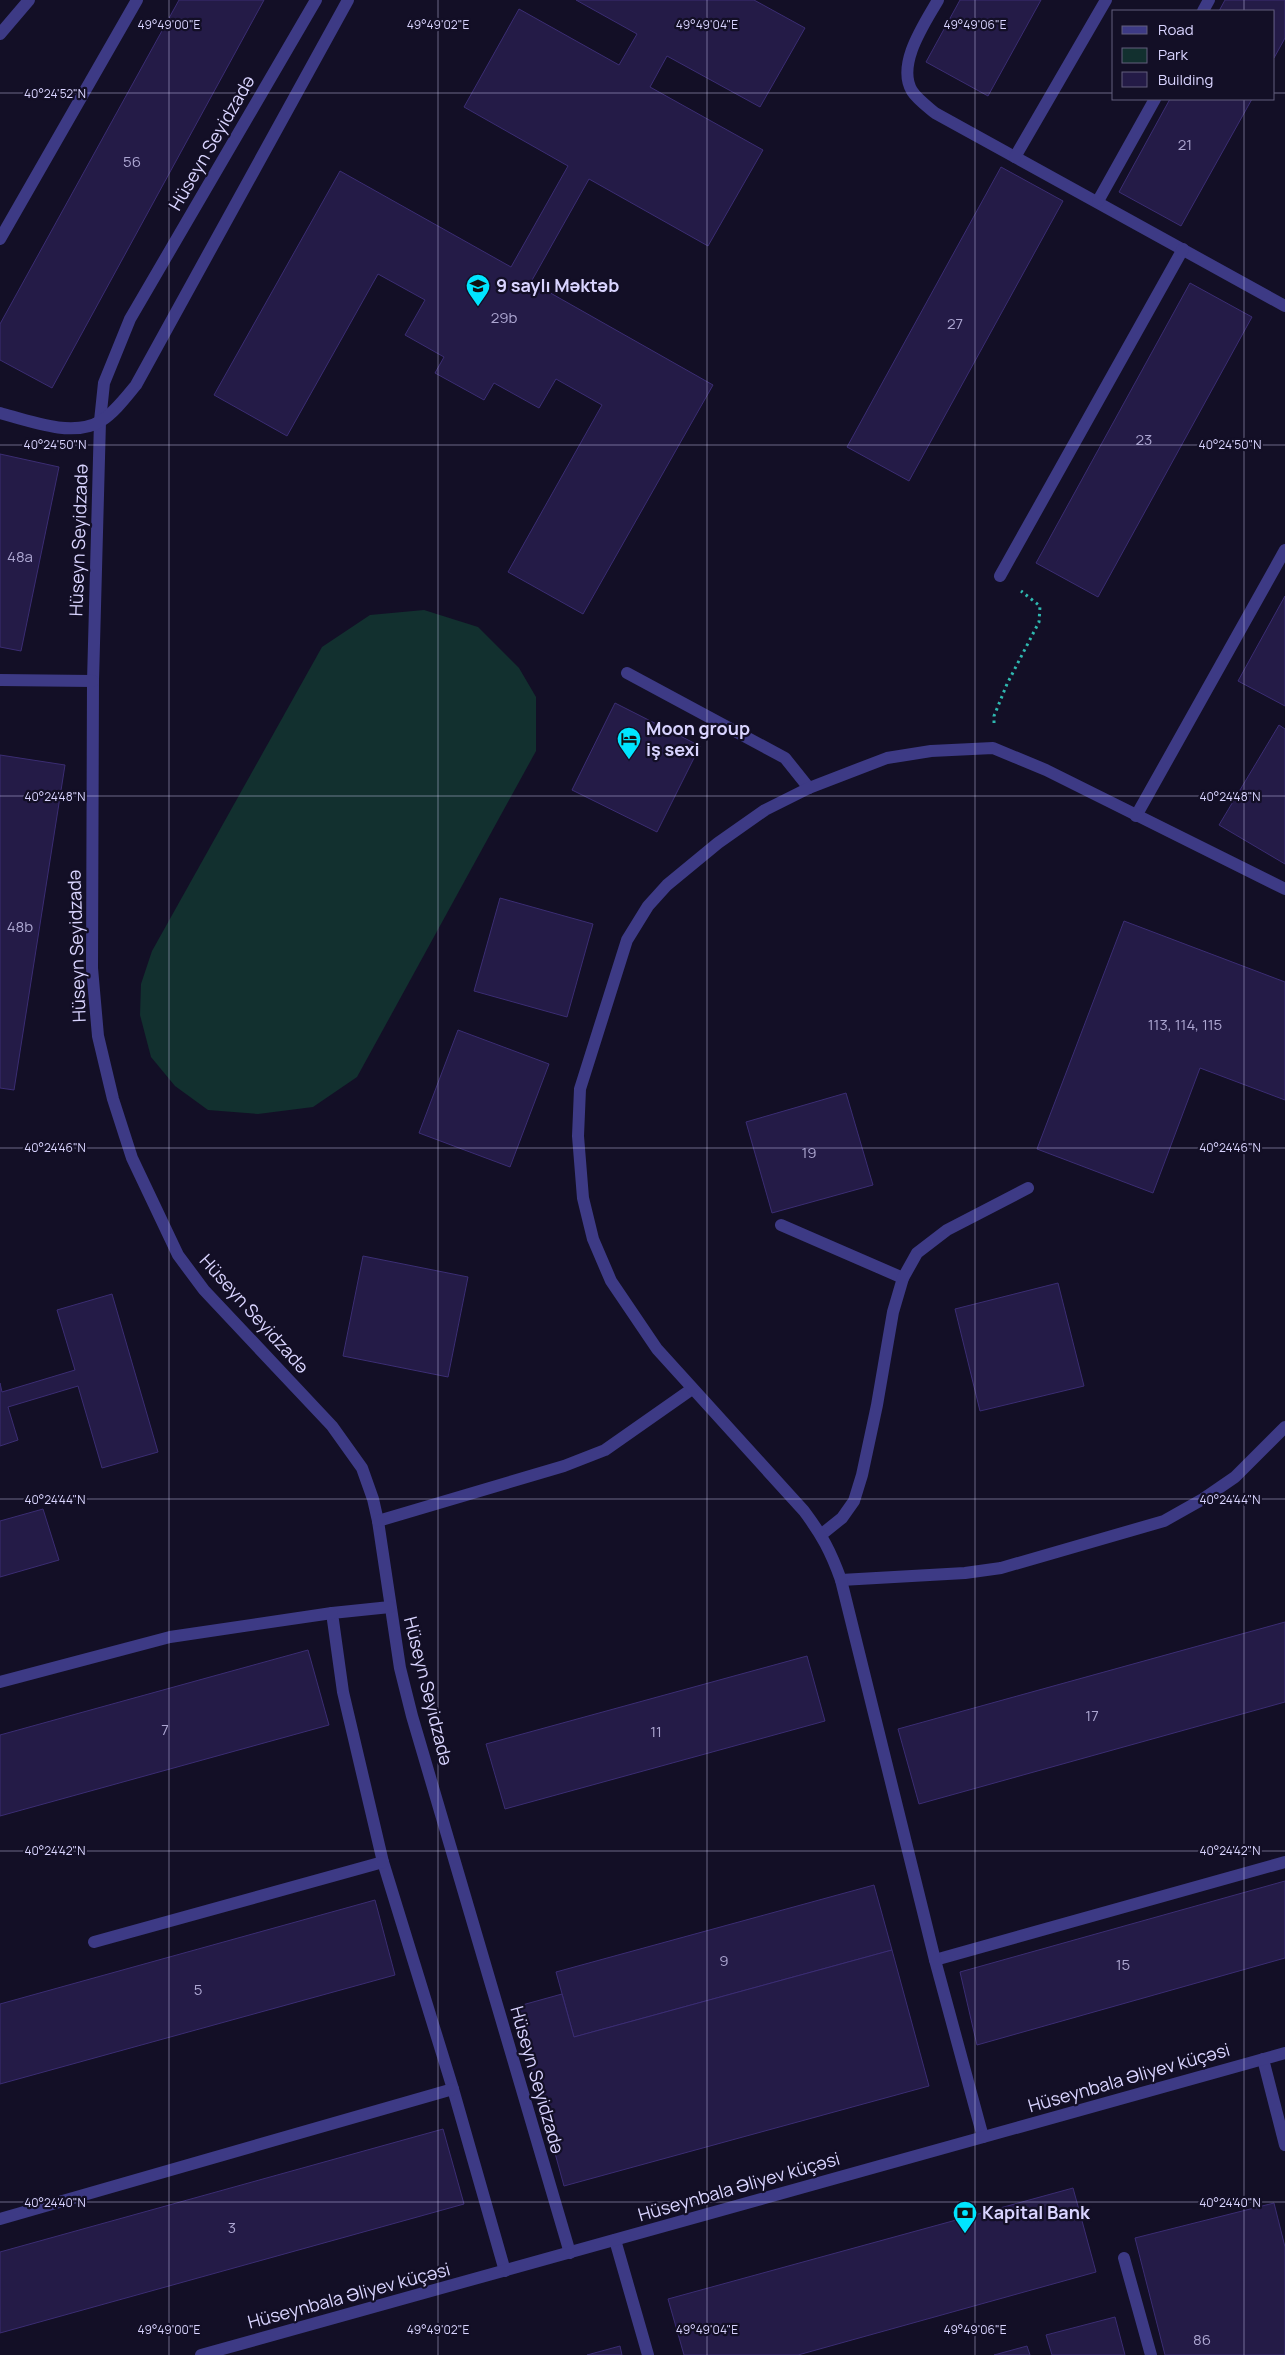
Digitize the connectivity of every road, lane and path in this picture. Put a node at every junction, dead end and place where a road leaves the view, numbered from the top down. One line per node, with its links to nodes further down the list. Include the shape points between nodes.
1 (29, 0): 7 (street)
2 (137, 0): 11 (street)
3 (316, 0): 15 (street, Hüseyn Seyidzadə, via 130,319 104,383)
4 (348, 0): 15 (street, via 136,384 121,404)
5 (938, 0): 9 (street, via 912,46 908,73 912,91 935,113)
6 (1106, 0): 9 (street)
7 (0, 34)
8 (1154, 100): 10 (street)
9 (1016, 157): 10 (street)
10 (1098, 201): 12 (street)
11 (0, 239)
12 (1183, 249): 13 (street); 17 (street)
13 (1283, 300)
14 (0, 413): 15 (street, via 48,428 79,427)
15 (100, 421): 20 (street, Hüseyn Seyidzadə)
16 (1285, 550): 23 (street)
17 (1000, 576): 21 (path, via 1040,606 1039,622 994,716)
18 (627, 673): 22 (street, via 785,758)
19 (0, 680): 20 (street)
20 (93, 681): 30 (street, Hüseyn Seyidzadə, via 92,968 98,1036 132,1158 178,1255 204,1290 332,1426 362,1468)
21 (993, 748): 22 (street, via 931,751 887,758); 23 (street, via 1046,770)
22 (809, 788): 28 (street, via 766,810 718,843 667,885 648,906 627,940 580,1089 578,1136 583,1198 593,1239 611,1281 634,1316 657,1349)
23 (1136, 816): 24 (street)
24 (1285, 890)
25 (1028, 1188): 27 (street, via 947,1230 917,1252)
26 (781, 1225): 27 (street)
27 (903, 1278): 31 (street, via 893,1312 862,1475 854,1500 842,1518)
28 (692, 1389): 30 (street, via 605,1450 564,1466); 31 (street)
29 (1285, 1426): 32 (street, via 1235,1476 1164,1521 1002,1568)
30 (378, 1521): 33 (street, Hüseyn Seyidzadə)
31 (822, 1534): 32 (street)
32 (841, 1580): 39 (street)
33 (390, 1607): 34 (street); 47 (street, Hüseyn Seyidzadə, via 412,1716)
34 (332, 1612): 35 (street, via 170,1637); 36 (street, via 343,1692)
35 (0, 1682)
36 (383, 1862): 38 (street); 42 (street)
37 (1285, 1862): 39 (street)
38 (94, 1942)
39 (935, 1960): 43 (street)
40 (1285, 2053): 41 (street, Hüseynbala Əliyev küçəsi)
41 (1263, 2059): 43 (street, Hüseynbala Əliyev küçəsi); 44 (street)
42 (453, 2089): 45 (street); 49 (street)
43 (983, 2137): 46 (street, Hüseynbala Əliyev küçəsi)
44 (1285, 2145)
45 (0, 2219)
46 (615, 2240): 47 (street, Hüseynbala Əliyev küçəsi); 51 (street)
47 (570, 2254): 49 (street, Hüseynbala Əliyev küçəsi)
48 (1124, 2258): 52 (street)
49 (505, 2271): 50 (street, Hüseynbala Əliyev küçəsi)
50 (202, 2355)
51 (648, 2355)
52 (1151, 2355)

